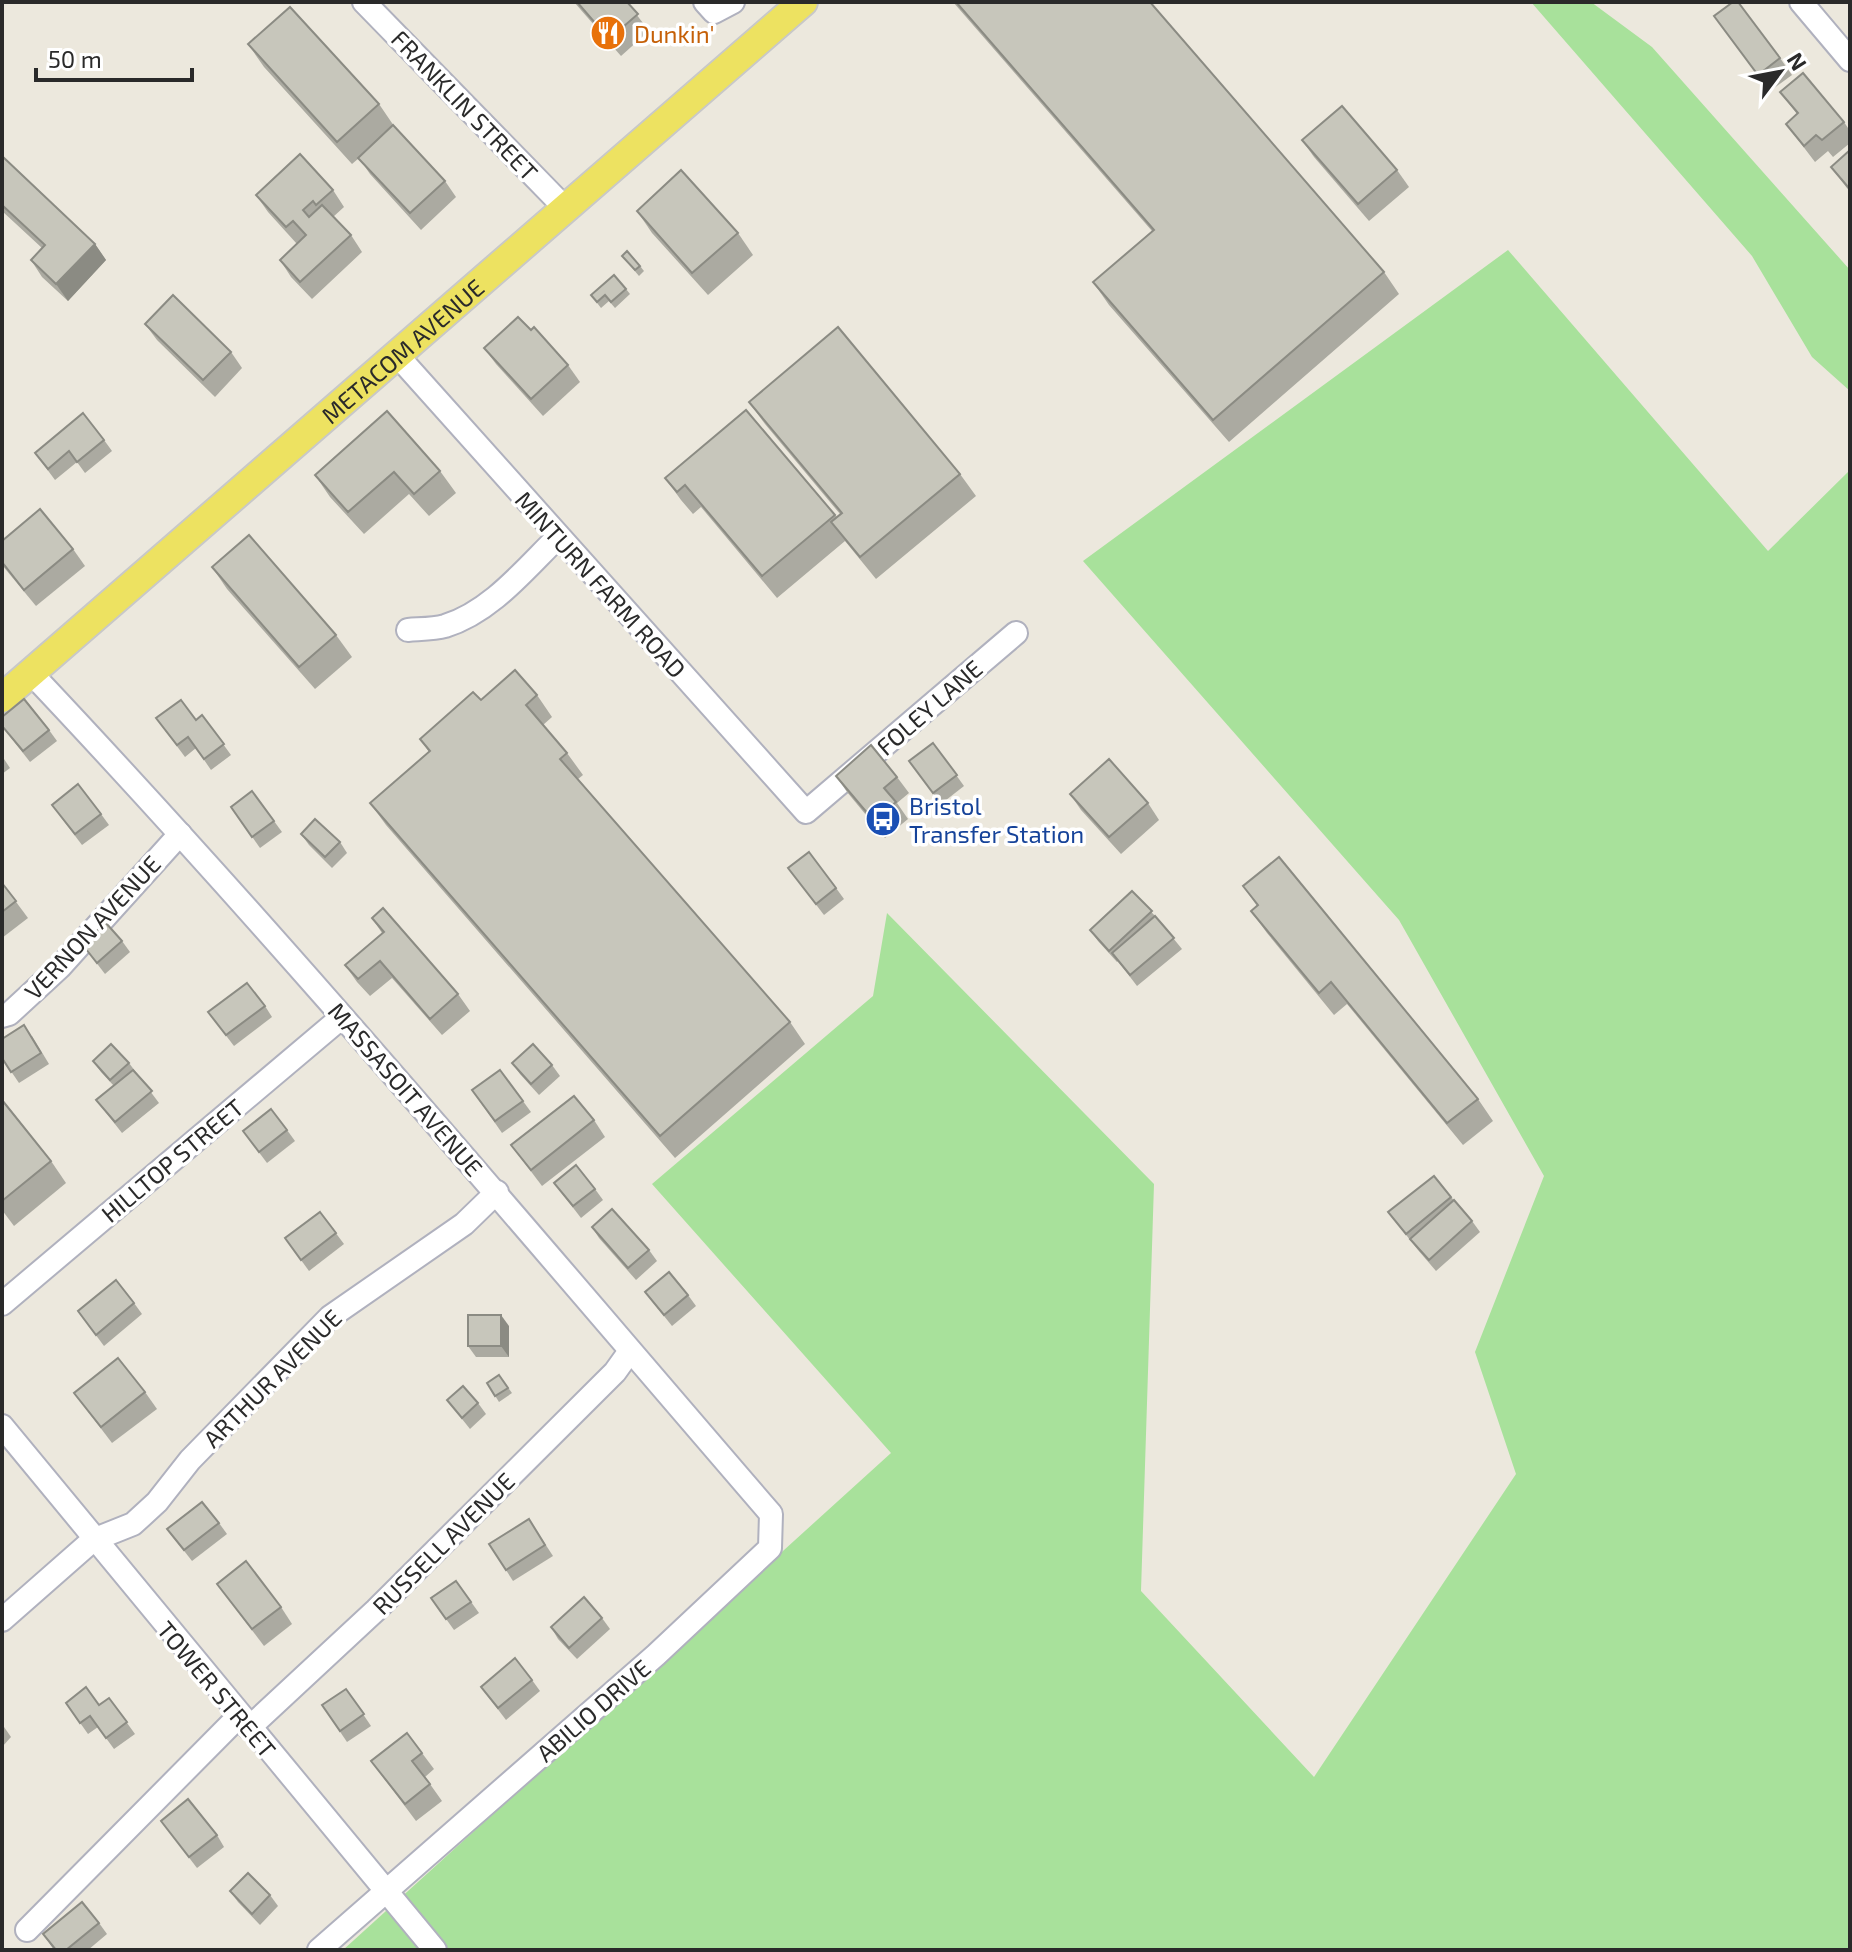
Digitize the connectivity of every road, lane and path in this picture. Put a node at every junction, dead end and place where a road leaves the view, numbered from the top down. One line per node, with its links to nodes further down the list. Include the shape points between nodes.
1 (364, 2): 7 (street, FRANKLIN STREET)
2 (705, 2): 3 (street, via 714,12)
3 (733, 2)
4 (803, 2): 7 (main road, METACOM AVENUE)
5 (1801, 2): 6 (street)
6 (1850, 60)
7 (565, 208): 8 (main road, METACOM AVENUE)
8 (396, 354): 9 (street, MINTURN FARM ROAD); 12 (main road, METACOM AVENUE)
9 (558, 537): 10 (street, via 478,608 446,625); 14 (street, MINTURN FARM ROAD)
10 (408, 630)
11 (1016, 633): 14 (street, FOLEY LANE)
12 (31, 673): 13 (main road, METACOM AVENUE); 15 (street, MASSASOIT AVENUE)
13 (2, 698)
14 (806, 812)
15 (180, 834): 16 (street, VERNON AVENUE, via 60,967); 17 (street, MASSASOIT AVENUE)
16 (2, 1016)
17 (342, 1017): 18 (street, MASSASOIT AVENUE); 19 (street, HILLTOP STREET)
18 (497, 1192): 20 (street, MASSASOIT AVENUE); 23 (street, ARTHUR AVENUE, via 464,1224 330,1317 190,1460 157,1502 133,1524)
19 (2, 1304)
20 (630, 1351): 22 (street, MASSASOIT AVENUE); 25 (street, RUSSELL AVENUE, via 376,1610)
21 (2, 1426): 23 (street, TOWER STREET)
22 (771, 1514): 26 (street, ABILIO DRIVE, via 770,1548 656,1655)
23 (93, 1540): 24 (street, ARTHUR AVENUE); 25 (street, TOWER STREET)
24 (2, 1620)
25 (244, 1722): 26 (street, TOWER STREET); 27 (street, RUSSELL AVENUE)
26 (386, 1890): 28 (street, ABILIO DRIVE); 29 (street, TOWER STREET)
27 (27, 1930)
28 (319, 1950)
29 (435, 1950)

